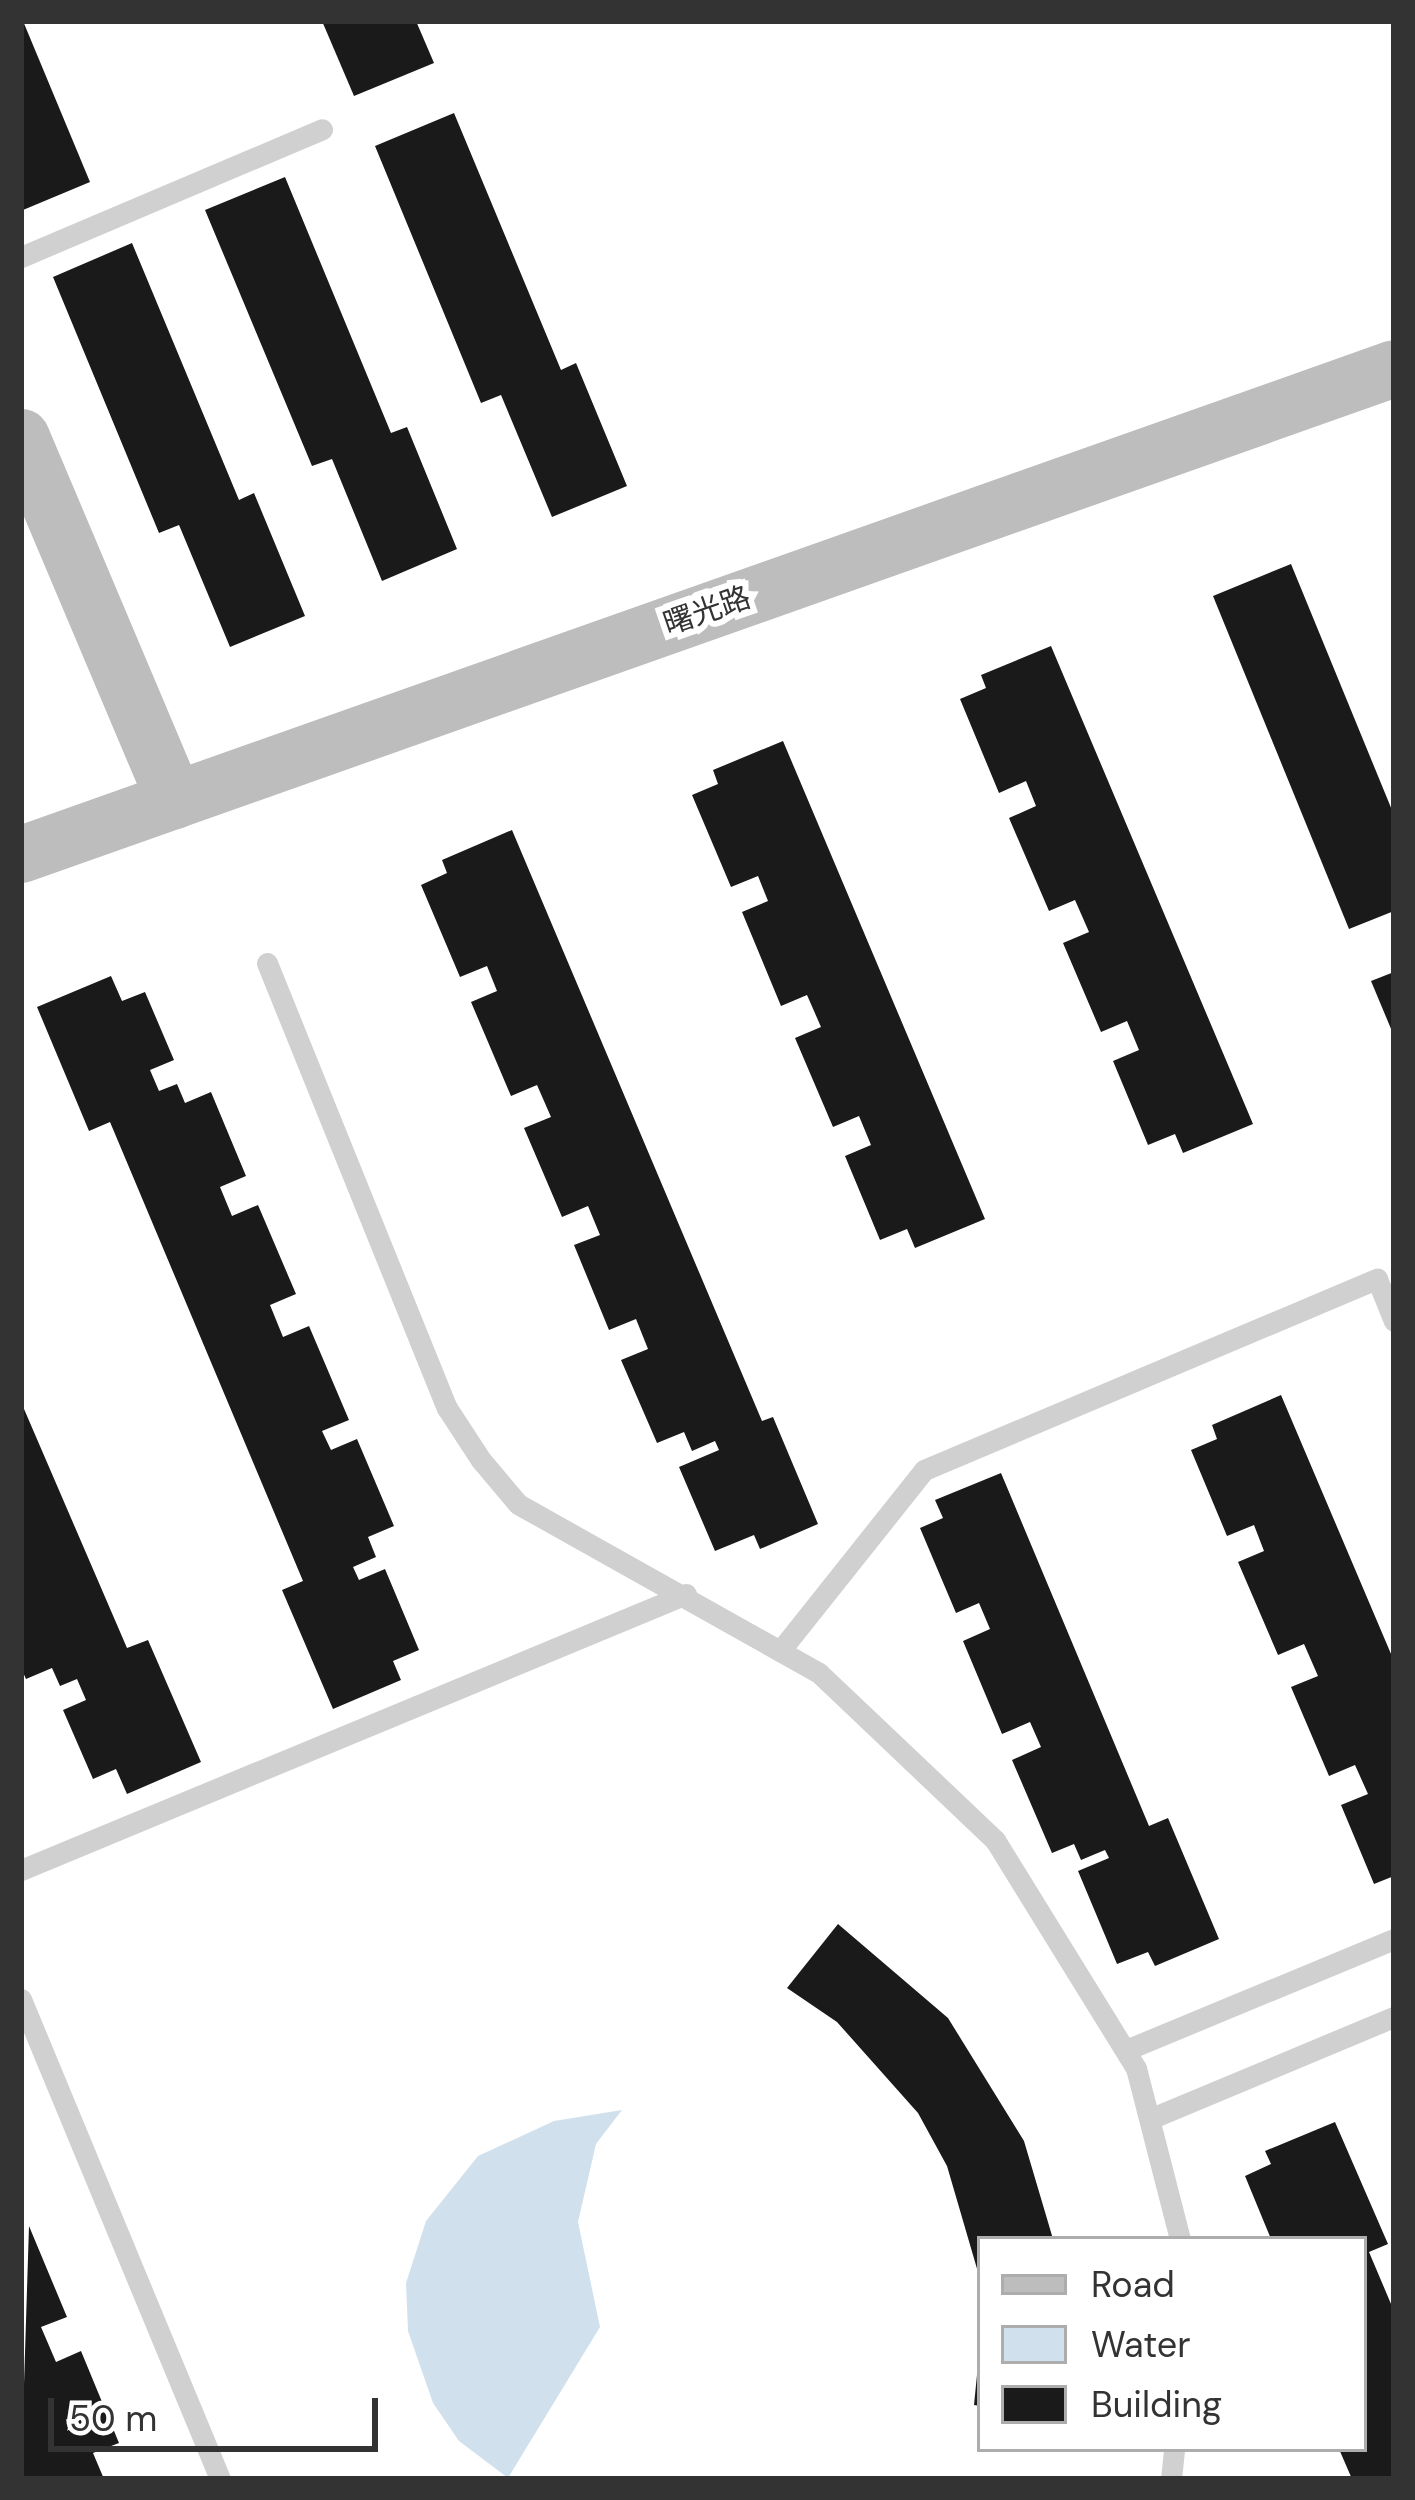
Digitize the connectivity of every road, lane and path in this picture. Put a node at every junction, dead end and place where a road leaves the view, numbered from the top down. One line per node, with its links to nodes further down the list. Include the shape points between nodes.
1 (322, 129): 2 (lane)
2 (21, 257)
3 (1394, 368): 5 (street, 曙光路)
4 (21, 437): 5 (street)
5 (174, 800): 6 (street, 曙光路)
6 (21, 854)
7 (266, 963): 9 (lane, via 448,1408 481,1460 518,1504)
8 (1394, 1321): 10 (lane, via 1377,1280 924,1470)
9 (686, 1594): 10 (lane); 11 (lane)
10 (780, 1651): 15 (lane, via 916,1759 995,1840)
11 (21, 1870)
12 (1394, 1939): 15 (lane)
13 (21, 1999): 18 (lane)
14 (1394, 2017): 16 (lane)
15 (1126, 2050): 16 (lane)
16 (1152, 2118): 17 (lane)
17 (1179, 2236)
18 (220, 2479)

